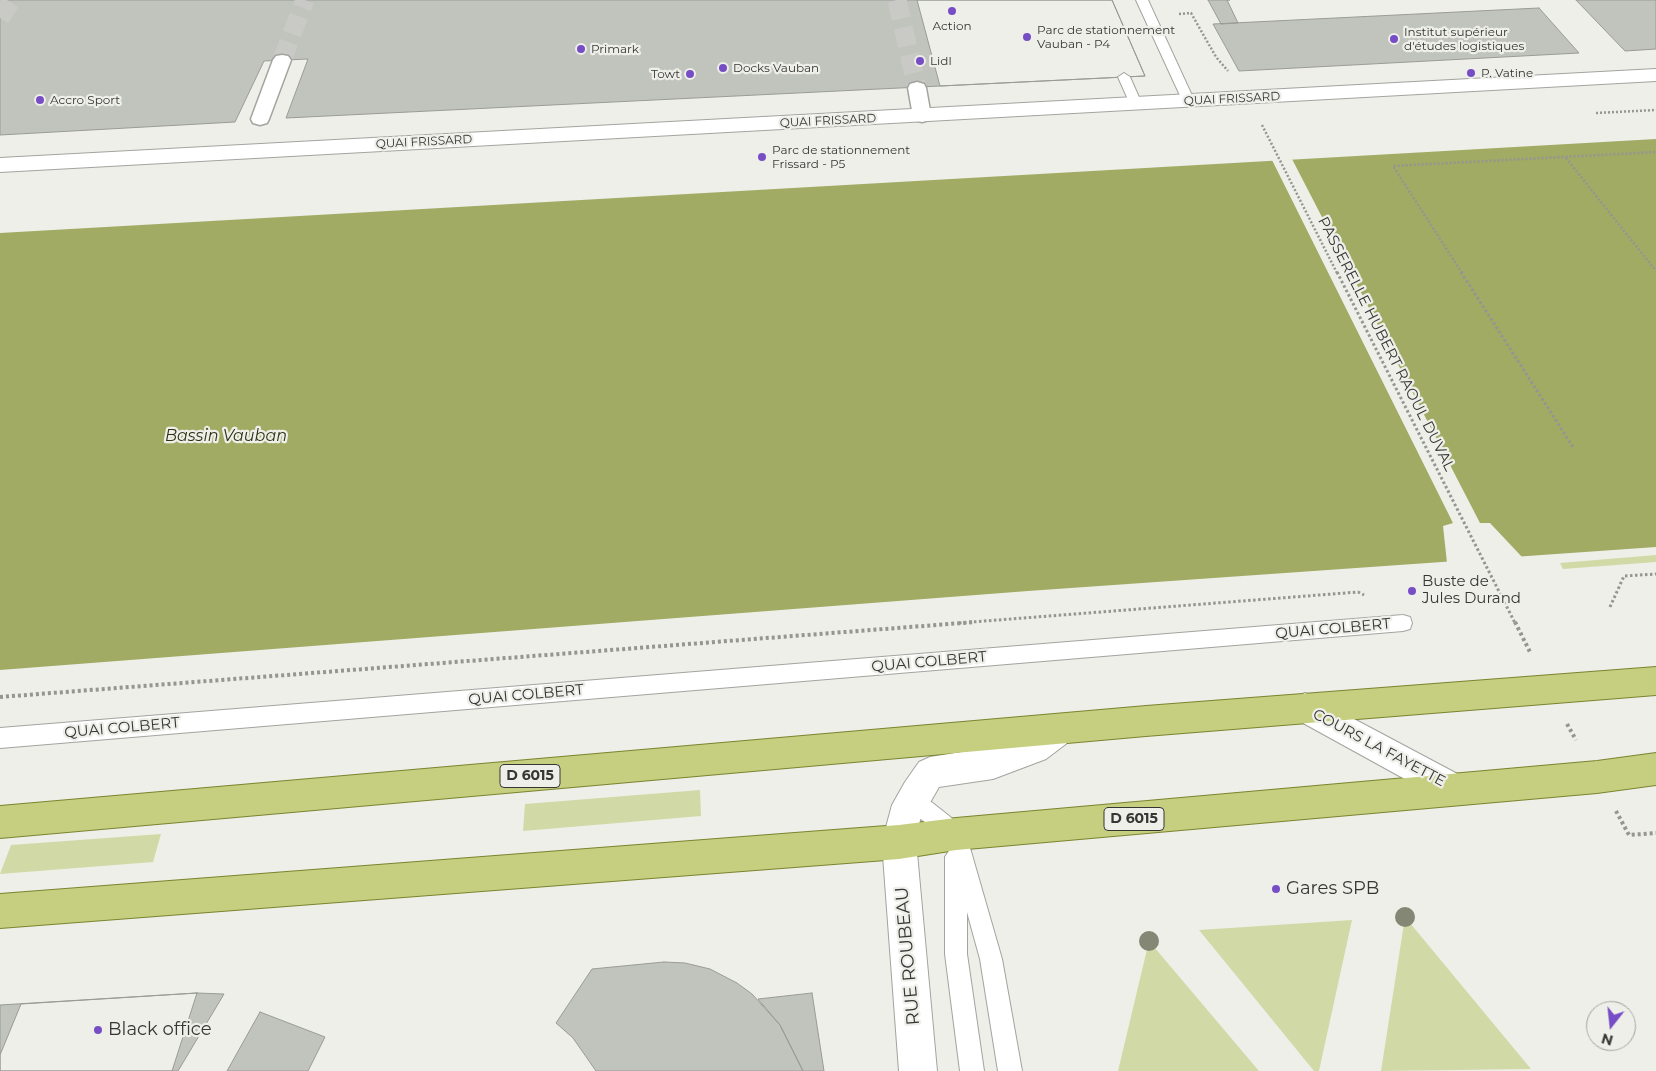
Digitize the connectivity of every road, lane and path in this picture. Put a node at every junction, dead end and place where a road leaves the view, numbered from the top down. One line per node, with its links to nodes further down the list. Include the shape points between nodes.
1 (1142, 0): 2 (lane)
2 (1149, 15): 4 (path, via 1191,13 1216,57); 8 (lane)
3 (282, 60): 13 (street)
4 (1232, 75)
5 (1656, 75): 8 (street, QUAI FRISSARD)
6 (1124, 77): 9 (lane)
7 (917, 88): 12 (street)
8 (1190, 102): 9 (street, QUAI FRISSARD)
9 (1136, 104): 12 (street, QUAI FRISSARD)
10 (1656, 110): 11 (path)
11 (1596, 113)
12 (922, 116): 17 (street, QUAI FRISSARD)
13 (260, 120)
14 (1270, 139): 22 (path, PASSERELLE HUBERT RAOUL DUVAL)
15 (1656, 152): 16 (path)
16 (1566, 157): 18 (path); 19 (path, via 1393,166)
17 (0, 165)
18 (1656, 271)
19 (1573, 447)
20 (1656, 574): 21 (path, via 1624,576)
21 (1610, 607)
22 (1511, 615)
23 (1403, 623): 26 (path, QUAI COLBERT, via 1389,610 1358,592); 29 (lane, QUAI COLBERT)
24 (1656, 681): 25 (main road)
25 (1549, 690): 27 (main road); 31 (path)
26 (0, 697)
27 (1304, 708): 28 (main road, D 6015); 32 (street, COURS LA FAYETTE)
28 (1060, 729): 33 (street, RUE ROUBEAU, via 1035,748 993,763 930,773); 34 (main road, D 6015)
29 (0, 738)
30 (1656, 770): 31 (main road)
31 (1597, 777): 32 (main road)
32 (1454, 789): 36 (main road, D 6015)
33 (913, 800): 36 (lane); 38 (street, RUE ROUBEAU, via 904,817)
34 (0, 822)
35 (1656, 833): 37 (path)
36 (956, 834): 38 (main road, D 6015); 41 (lane, via 956,954); 42 (lane, via 991,958)
37 (1629, 835)
38 (898, 842): 39 (main road, D 6015); 40 (street, RUE ROUBEAU)
39 (0, 911)
40 (918, 1071)
41 (972, 1071)
42 (1010, 1071)

